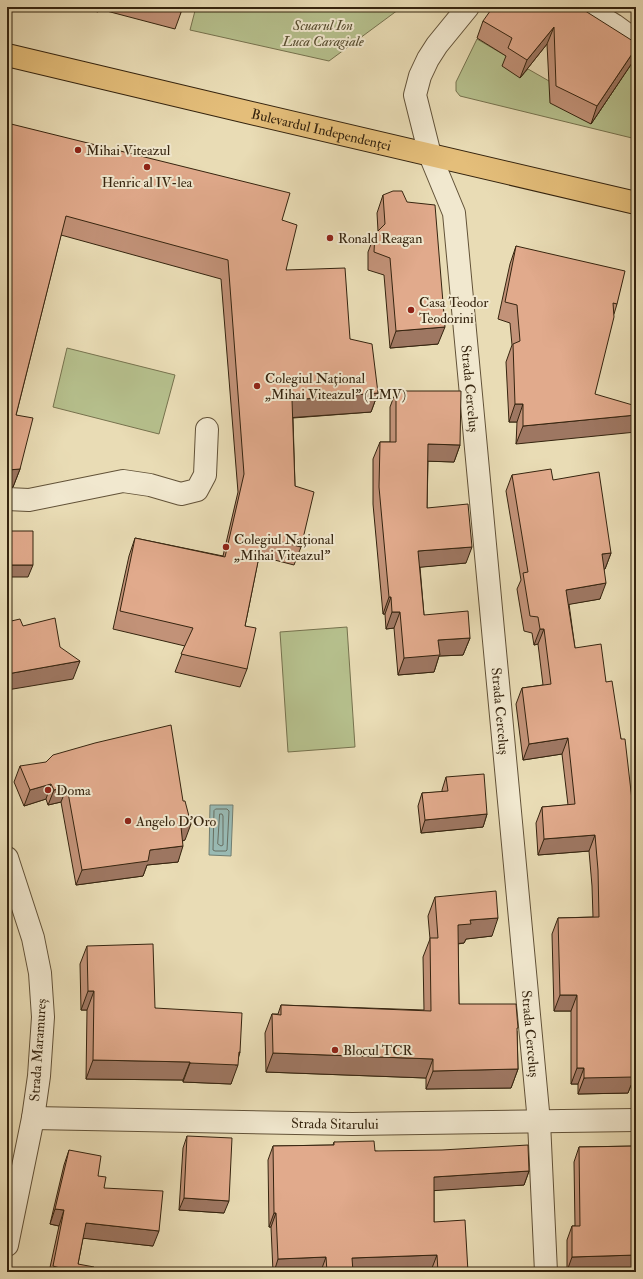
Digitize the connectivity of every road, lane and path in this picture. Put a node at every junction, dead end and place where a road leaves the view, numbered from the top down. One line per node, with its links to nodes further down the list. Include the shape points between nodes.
1 (468, 7): 5 (street, Strada Cerceluș, via 437,45 420,76 416,95)
2 (585, 7): 3 (street)
3 (636, 41)
4 (7, 55): 5 (main road, Bulevardul Independenței)
5 (430, 155): 6 (main road, Bulevardul Independenței); 12 (street, Strada Cerceluș, via 454,212)
6 (636, 203)
7 (207, 429): 8 (street, via 205,475 197,490 181,494 150,485 123,481 29,500)
8 (7, 500)
9 (7, 858): 10 (street, Strada Maramureș, via 33,938 40,973 43,1017)
10 (33, 1118): 12 (street, Strada Sitarului, via 352,1124); 13 (street, Strada Maramureș)
11 (636, 1120): 12 (street, Strada Sitarului)
12 (539, 1122): 14 (street, Strada Cerceluș)
13 (7, 1245)
14 (546, 1272)

